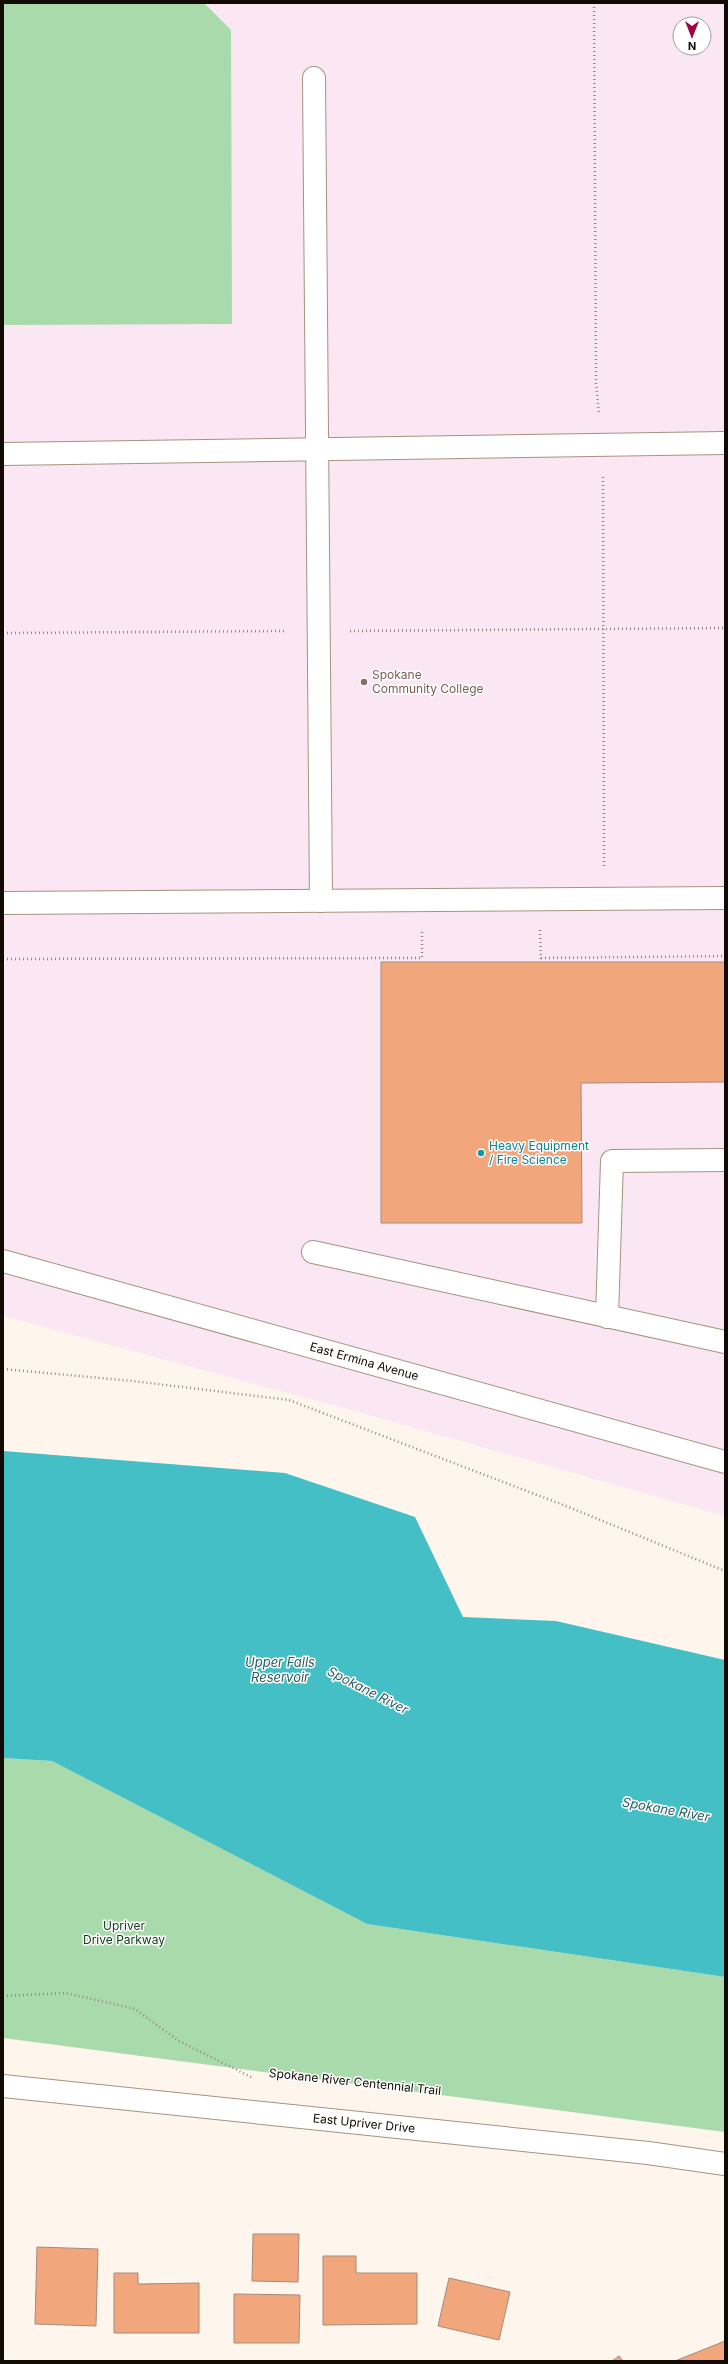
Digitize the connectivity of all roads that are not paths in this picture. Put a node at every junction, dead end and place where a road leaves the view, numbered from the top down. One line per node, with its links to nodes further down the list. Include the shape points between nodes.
1 (314, 78): 3 (street)
2 (725, 443): 3 (street)
3 (317, 450): 4 (street); 6 (street)
4 (3, 454)
5 (725, 898): 6 (street)
6 (321, 901): 7 (street)
7 (3, 903)
8 (725, 1160): 11 (street, via 612,1161)
9 (313, 1252): 11 (street)
10 (3, 1261): 13 (street, East Ermina Avenue)
11 (607, 1317): 12 (street)
12 (725, 1342)
13 (725, 1462)
14 (3, 2086): 15 (street, East Upriver Drive, via 640,2152)
15 (725, 2164)

